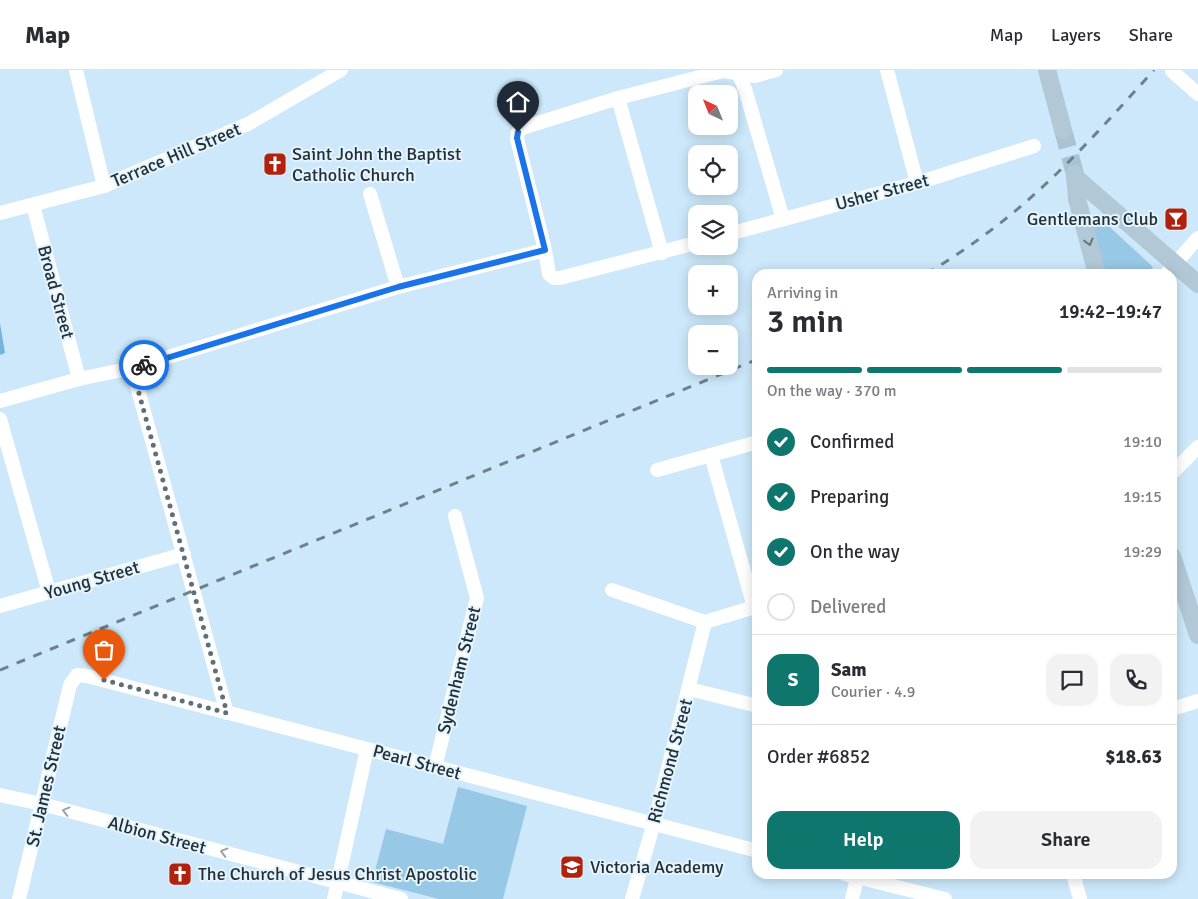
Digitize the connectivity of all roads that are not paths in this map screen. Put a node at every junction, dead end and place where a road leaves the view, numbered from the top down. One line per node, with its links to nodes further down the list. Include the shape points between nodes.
1 (76, 70): 13 (street)
2 (776, 70): 7 (street, via 754,76)
3 (887, 70): 12 (street)
4 (1047, 70): 10 (main road)
5 (338, 71): 13 (street, Terrace Hill Street, via 248,124)
6 (1172, 71): 8 (street)
7 (738, 72): 9 (street, via 723,71); 17 (street)
8 (1198, 94)
9 (618, 98): 21 (street, via 518,132); 22 (street)
10 (1063, 130)
11 (1034, 146): 12 (street, Usher Street)
12 (918, 183): 17 (street, Usher Street)
13 (104, 186): 15 (street, Terrace Hill Street)
14 (370, 194): 27 (street)
15 (33, 205): 16 (street, Terrace Hill Street); 29 (street, Broad Street)
16 (0, 213)
17 (783, 219): 18 (street, Usher Street)
18 (738, 232)
19 (1198, 238): 24 (street)
20 (688, 246): 22 (street)
21 (545, 250): 22 (street, via 549,274 554,278); 27 (street)
22 (662, 253)
23 (1096, 269): 24 (main road, one-way to 23, via 1075,176)
24 (1170, 269)
25 (1177, 273): 26 (main road)
26 (1198, 284)
27 (398, 287): 28 (street)
28 (132, 368): 29 (street); 38 (street)
29 (80, 379): 30 (street)
30 (0, 401)
31 (0, 418): 41 (street)
32 (752, 444): 34 (street)
33 (1198, 447): 35 (street)
34 (711, 455): 36 (street); 42 (street)
35 (1177, 469)
36 (657, 470)
37 (455, 516): 54 (street, Sydenham Street, via 478,598)
38 (184, 554): 41 (street, Young Street); 52 (street)
39 (1177, 571): 46 (main road)
40 (612, 590): 45 (street)
41 (49, 592): 43 (street, Young Street)
42 (752, 593)
43 (0, 606)
44 (752, 608): 45 (street)
45 (705, 622): 48 (street, Richmond Street)
46 (1198, 635)
47 (77, 675): 52 (street, Pearl Street); 56 (street, St. James Street, via 70,685)
48 (690, 689): 50 (street); 57 (street, Richmond Street)
49 (1198, 701): 51 (street)
50 (752, 704)
51 (1177, 707)
52 (227, 713): 53 (street, Pearl Street)
53 (366, 749): 54 (street, Pearl Street); 62 (street)
54 (435, 767): 57 (street, Pearl Street)
55 (0, 795): 56 (street, Albion Street)
56 (42, 804): 62 (street, Albion Street, one-way to 56); 63 (street, St. James Street)
57 (654, 825): 58 (street, Pearl Street); 66 (street, Richmond Street)
58 (752, 850)
59 (853, 879): 67 (street)
60 (868, 879): 68 (street)
61 (1074, 879): 69 (street)
62 (338, 882): 64 (street); 65 (street, Albion Street)
63 (19, 899)
64 (334, 899)
65 (401, 899)
66 (632, 899)
67 (852, 899)
68 (945, 899)
69 (1080, 899)

